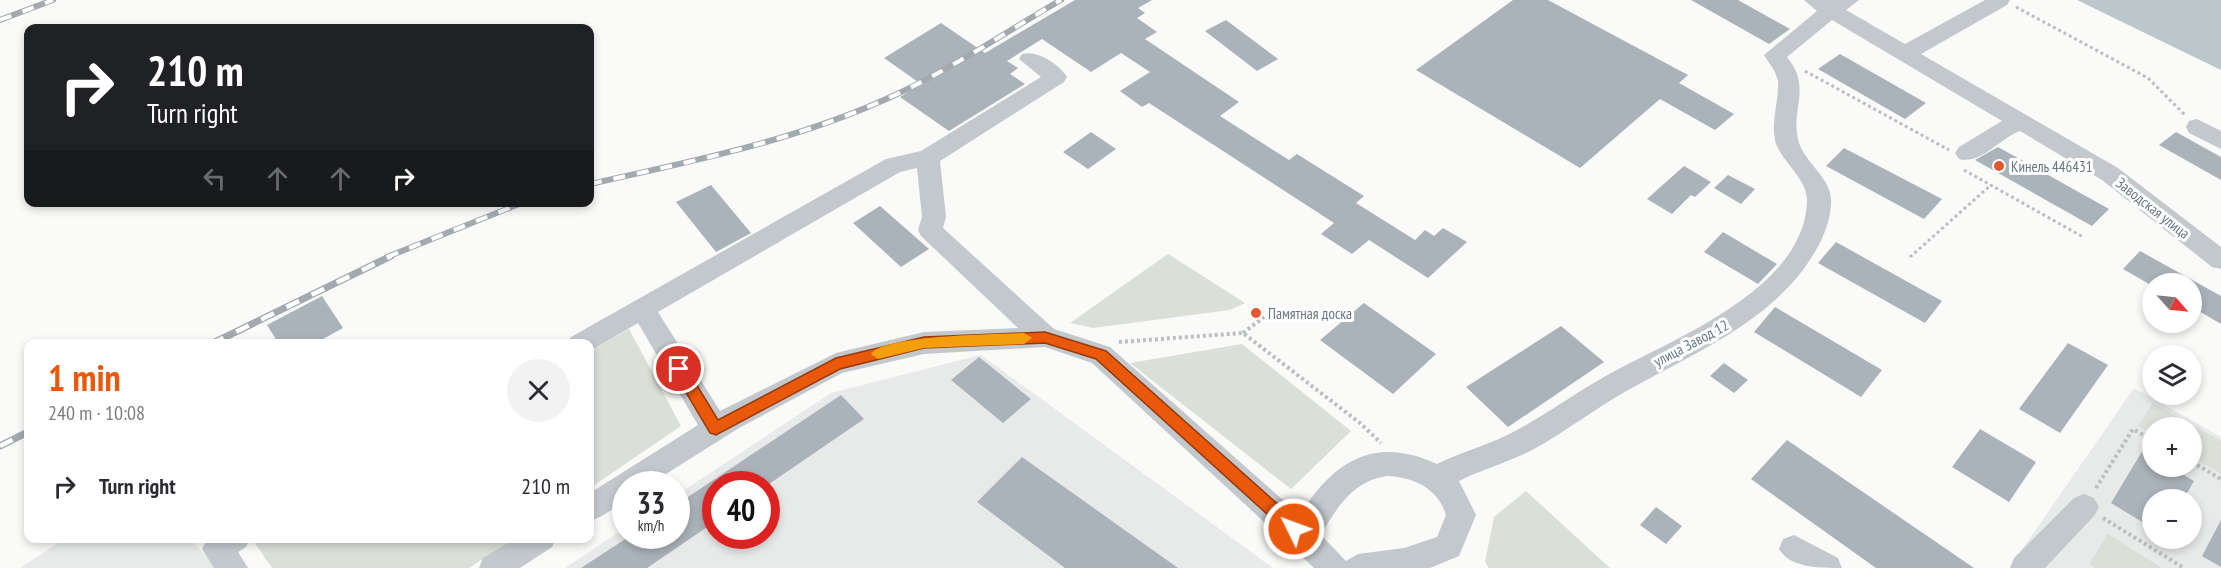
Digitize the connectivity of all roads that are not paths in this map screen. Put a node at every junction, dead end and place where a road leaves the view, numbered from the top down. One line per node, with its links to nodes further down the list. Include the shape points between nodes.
1 (2005, 2): 3 (street)
2 (1831, 3): 3 (street, Заводская улица); 16 (street, улица Завод 12, via 1775,55 1787,72 1787,142 1820,198 1814,233 1785,279 1729,324 1600,391 1515,445 1453,469)
3 (1904, 54): 5 (street, Заводская улица)
4 (1030, 59): 9 (street, via 1056,77)
5 (2020, 123): 8 (street); 10 (street, Заводская улица, via 2110,174)
6 (2197, 127): 7 (street)
7 (2221, 141)
8 (1960, 152)
9 (928, 158): 11 (street, via 894,165); 12 (street, via 934,217 930,230)
10 (2221, 260)
11 (642, 308): 13 (street); 14 (street)
12 (1045, 338): 14 (street, via 924,343 836,364); 20 (street, via 1101,355)
13 (589, 339)
14 (716, 429): 15 (street)
15 (648, 471)
16 (1436, 480): 20 (street, via 1416,467 1371,464 1344,480); 27 (street, via 1454,497 1461,515 1449,546 1425,559)
17 (612, 494): 18 (street)
18 (594, 505)
19 (2084, 507): 29 (street)
20 (1303, 537): 26 (street)
21 (227, 543): 24 (street, via 217,549)
22 (533, 543): 25 (street)
23 (1794, 549): 28 (street)
24 (233, 568)
25 (494, 568)
26 (1334, 568)
27 (1358, 568)
28 (1827, 568)
29 (2025, 568)

